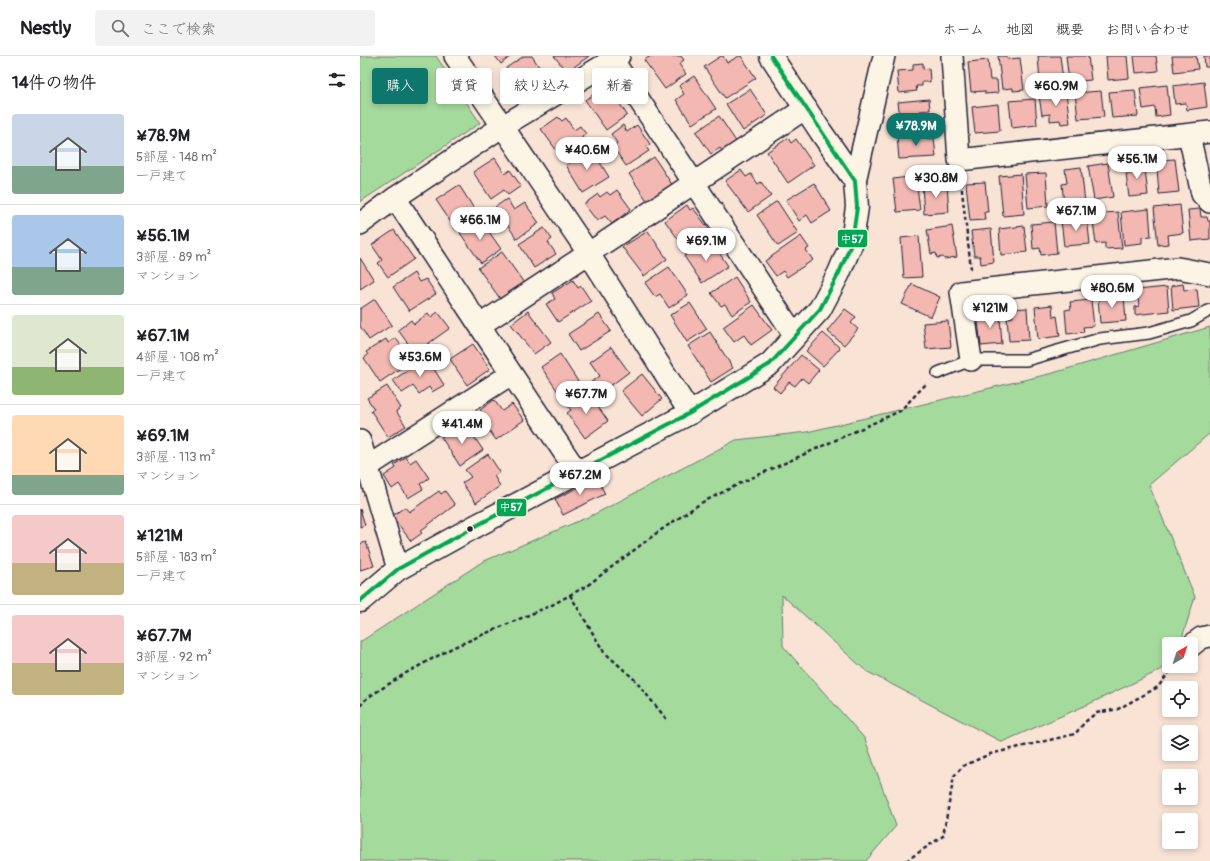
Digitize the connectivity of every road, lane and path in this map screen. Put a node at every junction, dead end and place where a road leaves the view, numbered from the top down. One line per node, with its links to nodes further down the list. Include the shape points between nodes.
1 (455, 56): 7 (street)
2 (771, 56): 6 (street)
3 (884, 56): 11 (street)
4 (952, 56): 10 (street)
5 (614, 57): 7 (street); 12 (street)
6 (806, 108): 11 (street); 12 (street)
7 (503, 126): 13 (street); 16 (street)
8 (1210, 132): 9 (street)
9 (1189, 135): 10 (street); 14 (street, via 1202,194)
10 (959, 160): 18 (path, via 973,283)
11 (856, 181): 21 (street, via 857,208 852,242 820,308)
12 (694, 182): 16 (street); 21 (street)
13 (395, 198): 15 (street); 20 (street)
14 (1210, 202)
15 (360, 224)
16 (589, 254): 20 (street); 25 (street)
17 (1210, 274): 18 (street, via 1178,268)
18 (961, 292): 22 (street)
19 (1210, 310): 22 (lane, via 1191,321 1149,333 1100,340 1026,360)
20 (480, 325): 24 (street)
21 (795, 336): 25 (street, via 770,364)
22 (971, 360): 23 (lane)
23 (938, 373): 30 (path, via 900,411 701,503 588,585)
24 (511, 374): 27 (street); 28 (street)
25 (690, 413): 28 (street)
26 (360, 441): 27 (street)
27 (367, 468): 29 (street)
28 (578, 473): 29 (street)
29 (398, 569): 31 (street)
30 (570, 595): 35 (path, via 406,672); 36 (path, via 604,652 634,679)
31 (360, 601)
32 (1210, 636): 33 (street)
33 (1198, 640)
34 (1169, 673): 37 (path, via 1158,687 1118,709 1096,713 1075,734 990,754 963,766 954,776 943,836)
35 (360, 706)
36 (668, 721)
37 (906, 861)

